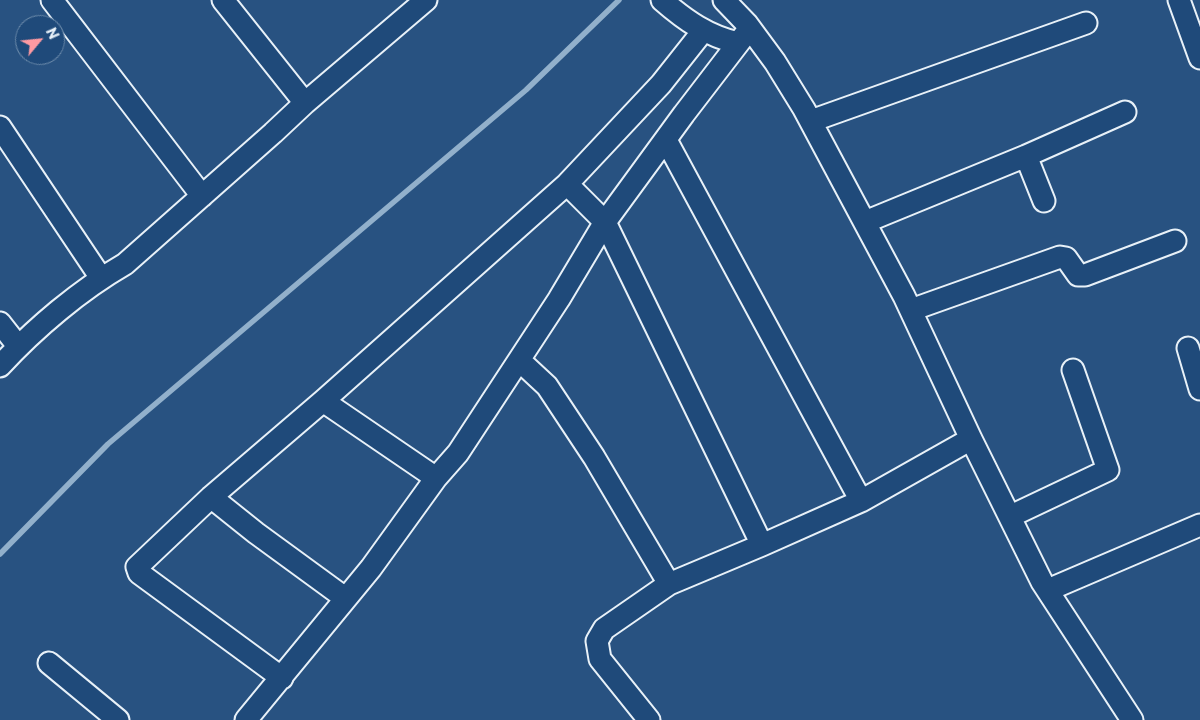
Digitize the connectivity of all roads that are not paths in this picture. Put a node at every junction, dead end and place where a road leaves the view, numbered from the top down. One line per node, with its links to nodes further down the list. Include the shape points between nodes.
1 (52, 0): 18 (street)
2 (223, 0): 11 (street)
3 (426, 0): 11 (street)
4 (662, 0): 8 (street)
5 (724, 0): 9 (street)
6 (1179, 0): 10 (street)
7 (1086, 23): 13 (street)
8 (703, 31): 9 (street, via 715,36); 17 (street, via 660,84)
9 (744, 36): 13 (street, via 775,62); 15 (street)
10 (1200, 58)
11 (305, 102): 18 (street)
12 (1125, 112): 16 (street)
13 (811, 122): 21 (street)
14 (0, 127): 23 (street)
15 (666, 140): 20 (street); 36 (street)
16 (1026, 156): 19 (street); 21 (street)
17 (568, 184): 20 (street); 32 (street)
18 (202, 196): 23 (street, via 125,264)
19 (1044, 201)
20 (605, 222): 28 (street); 39 (street)
21 (865, 222): 24 (street)
22 (1175, 241): 24 (street, via 1085,275 1078,275 1066,258 1060,257)
23 (101, 278): 26 (street)
24 (911, 310): 33 (street)
25 (0, 323): 26 (street)
26 (18, 346): 29 (street)
27 (1188, 348): 31 (street)
28 (519, 360): 34 (street, via 458,453); 40 (street, via 547,386)
29 (0, 366)
30 (1074, 370): 37 (street, via 1108,470)
31 (1200, 389)
32 (323, 400): 34 (street); 35 (street)
33 (971, 439): 36 (street); 37 (street)
34 (436, 478): 42 (street)
35 (211, 497): 42 (street); 44 (street, via 137,566 139,573)
36 (861, 501): 39 (street)
37 (1011, 516): 41 (street)
38 (1200, 525): 41 (street)
39 (762, 545): 40 (street)
40 (670, 584): 47 (street, via 604,629 597,641 600,659)
41 (1048, 590): 48 (street)
42 (346, 598): 44 (street)
43 (49, 663): 45 (street)
44 (282, 678): 46 (street)
45 (118, 720)
46 (246, 720)
47 (649, 720)
48 (1132, 720)

